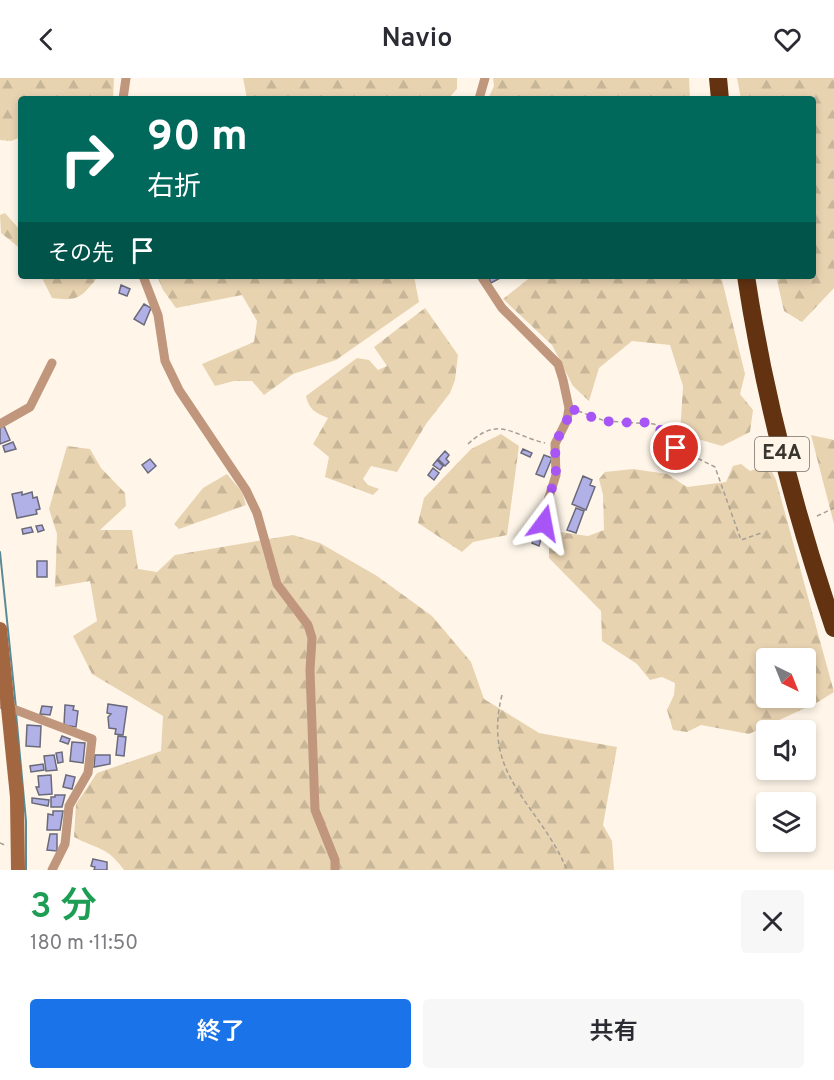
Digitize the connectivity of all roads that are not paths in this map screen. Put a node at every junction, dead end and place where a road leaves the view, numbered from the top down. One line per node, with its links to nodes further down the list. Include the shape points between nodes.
1 (126, 78): 4 (street)
2 (485, 78): 5 (street)
3 (718, 78): 6 (highway)
4 (123, 96)
5 (480, 96)
6 (720, 96)
7 (144, 279): 18 (street, via 158,315 165,361 179,390 246,490 257,513 277,584 308,625 312,638 315,810 335,860)
8 (483, 279): 12 (street, via 502,308 558,364 569,408 555,444 556,475 543,516 544,523)
9 (747, 279): 13 (highway, E4A, via 785,467)
10 (52, 363): 11 (street, via 26,412)
11 (0, 424)
12 (550, 526)
13 (834, 628)
14 (0, 629): 15 (street)
15 (4, 706): 16 (street, via 17,797); 17 (street, via 92,739 88,773 69,806 65,844)
16 (18, 870)
17 (52, 870)
18 (335, 870)

